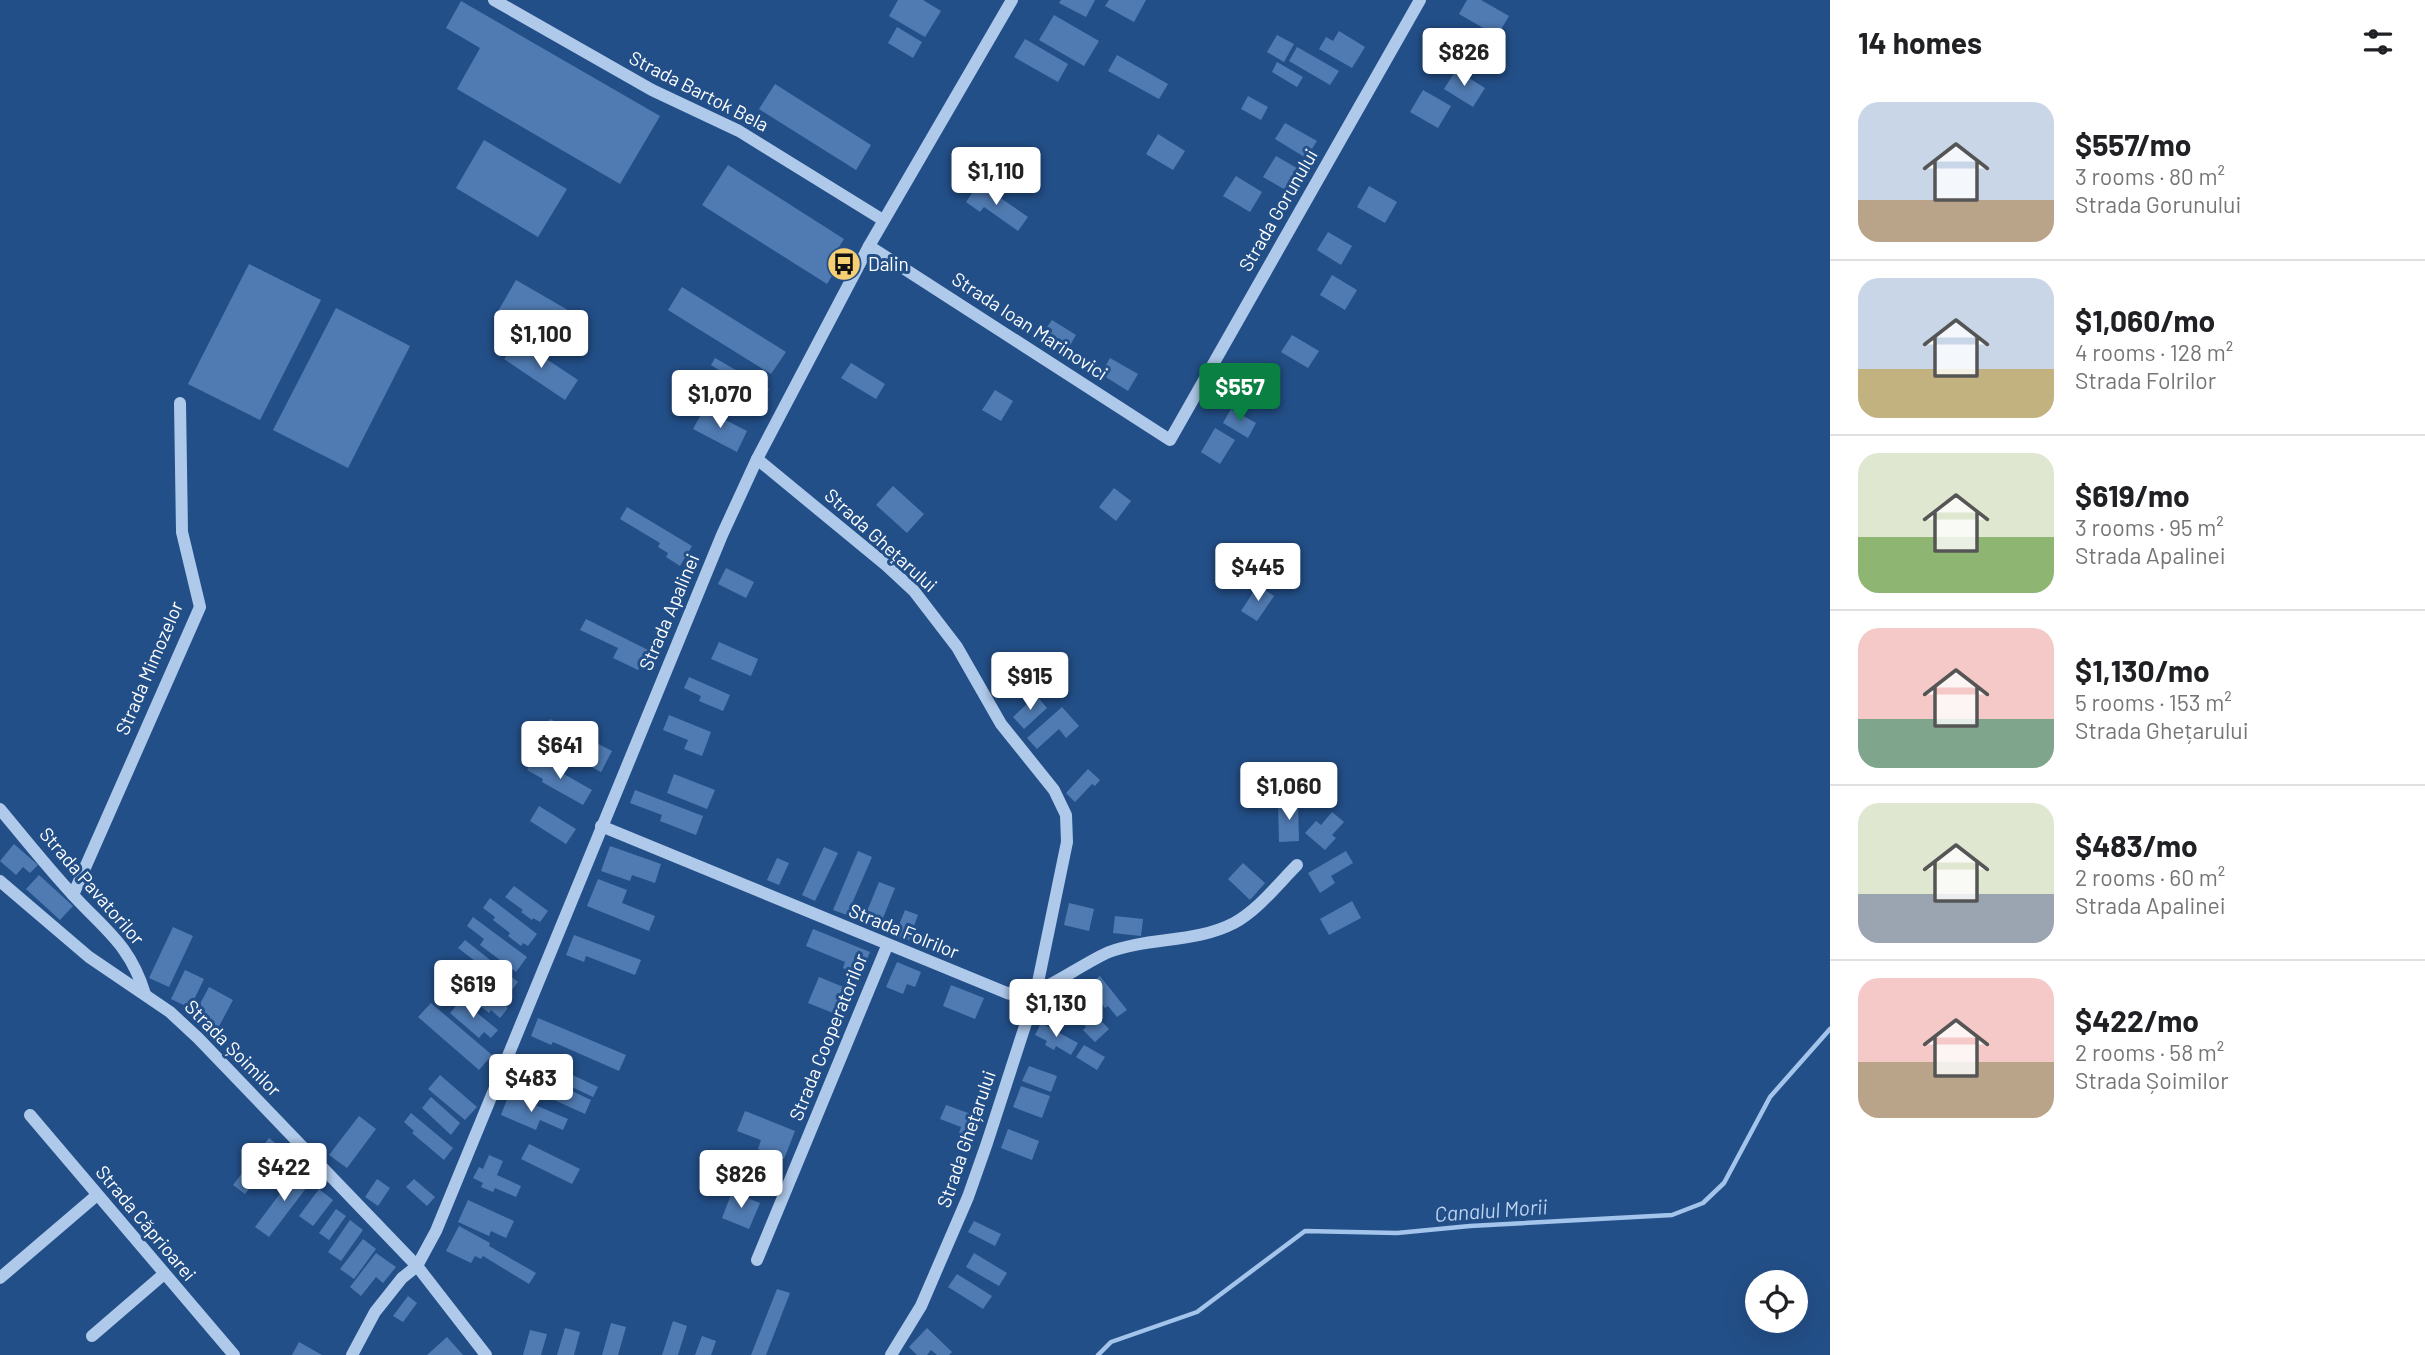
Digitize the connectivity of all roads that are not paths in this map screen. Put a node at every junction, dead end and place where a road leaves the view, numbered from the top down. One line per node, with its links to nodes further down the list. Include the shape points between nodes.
1 (494, 0): 4 (street, Strada Bartok Bela, via 652,90 739,131)
2 (1012, 0): 4 (street, Strada Apalinei)
3 (1420, 0): 7 (street, Strada Gorunului)
4 (883, 220): 5 (street, Strada Apalinei)
5 (869, 246): 7 (street, Strada Ioan Marinovici); 8 (street, Strada Apalinei)
6 (180, 403): 13 (street, Strada Mimozelor, via 182,532 200,607)
7 (1170, 439)
8 (757, 459): 10 (street, Strada Apalinei); 15 (street, Strada Ghețarului, via 914,590 957,647 1002,724 1061,802 1067,842)
9 (0, 809): 13 (street, Strada Pavatorilor)
10 (601, 826): 14 (street, Strada Folrilor); 20 (street, Strada Apalinei, via 436,1231)
11 (1297, 865): 15 (street, via 1237,921 1217,931 1109,952)
12 (0, 881): 16 (street, Strada Șoimilor, via 89,957)
13 (73, 895): 16 (street, Strada Pavatorilor, via 128,954)
14 (887, 946): 15 (street, Strada Folrilor, via 1007,993 1023,996); 19 (street, Strada Cooperatorilor)
15 (1036, 992): 27 (street, Strada Ghețarului, via 968,1197 921,1306)
16 (145, 993): 20 (street, Strada Șoimilor, via 198,1038)
17 (30, 1115): 18 (street, Strada Căprioarei)
18 (97, 1195): 21 (street, Strada Căprioarei); 22 (street)
19 (757, 1260)
20 (417, 1266): 25 (street, Strada Apalinei, via 391,1290); 26 (street, Strada Șoimilor)
21 (164, 1274): 23 (street); 24 (street, Strada Căprioarei)
22 (0, 1278)
23 (92, 1336)
24 (234, 1355)
25 (352, 1355)
26 (486, 1355)
27 (891, 1355)

